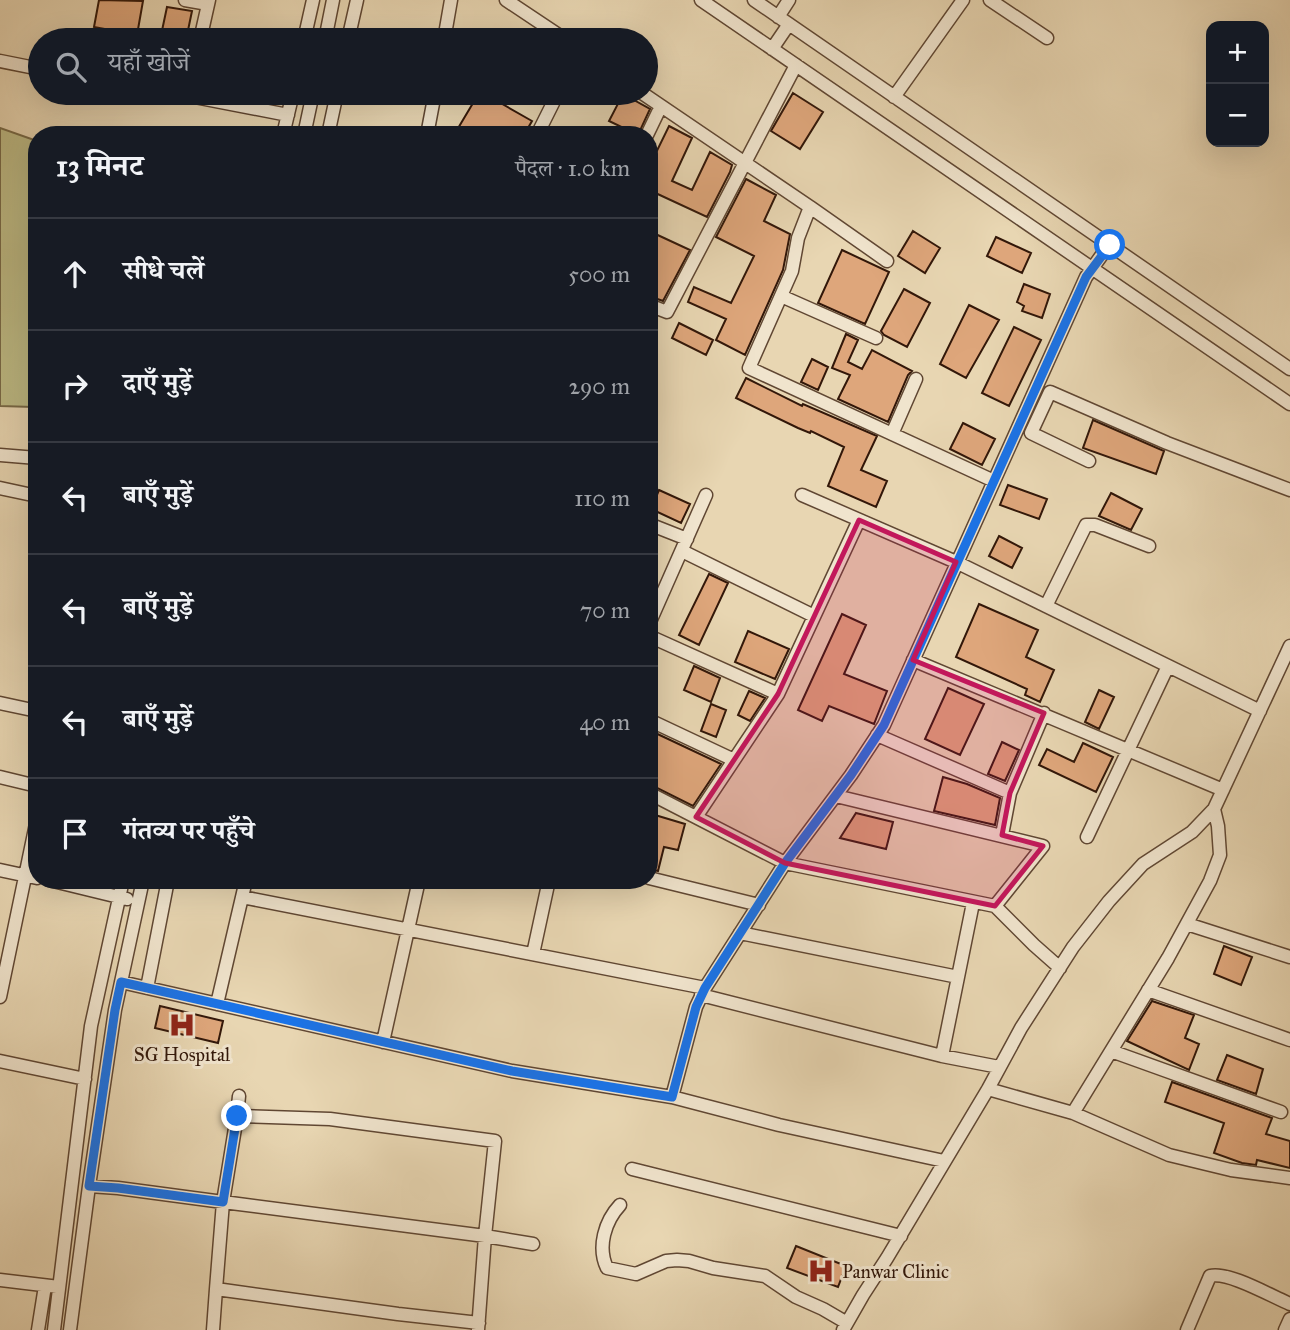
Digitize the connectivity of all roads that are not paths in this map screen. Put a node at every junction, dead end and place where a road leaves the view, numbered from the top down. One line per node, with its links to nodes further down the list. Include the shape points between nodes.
1 (185, 0): 12 (street)
2 (313, 0): 15 (street)
3 (333, 0): 16 (street)
4 (357, 0): 17 (street)
5 (451, 0): 18 (street)
6 (506, 0): 19 (street)
7 (701, 0): 21 (street)
8 (754, 0): 13 (street)
9 (789, 0): 13 (street)
10 (962, 0): 25 (street)
11 (990, 0): 20 (street)
12 (209, 2): 14 (street)
13 (784, 21): 21 (street); 25 (street)
14 (203, 28)
15 (307, 28)
16 (327, 28)
17 (351, 28)
18 (446, 28)
19 (548, 28)
20 (1047, 37)
21 (772, 48): 23 (street)
22 (0, 61): 24 (street)
23 (796, 65): 41 (street); 45 (street)
24 (28, 67)
25 (894, 97): 43 (street)
26 (658, 104): 33 (street)
27 (241, 105): 34 (street)
28 (290, 105): 34 (street)
29 (310, 105): 36 (street)
30 (334, 105): 37 (street)
31 (433, 105): 38 (street)
32 (552, 105): 39 (street)
33 (661, 106): 40 (street); 41 (street)
34 (288, 115): 35 (street)
35 (286, 126)
36 (306, 126)
37 (330, 126)
38 (429, 126)
39 (542, 126)
40 (651, 126)
41 (744, 163): 42 (street); 47 (street, via 667,312)
42 (810, 207): 44 (street); 46 (street)
43 (1110, 245): 45 (street); 49 (street)
44 (887, 261)
45 (1092, 268): 51 (street); 52 (street)
46 (781, 296): 48 (street); 54 (street, via 749,368)
47 (658, 308)
48 (876, 338)
49 (1290, 369)
50 (916, 379): 54 (street)
51 (1290, 404)
52 (1018, 427): 53 (street); 58 (street)
53 (1031, 433): 57 (street); 60 (street, via 1050,392)
54 (892, 435): 58 (street)
55 (0, 455): 56 (street)
56 (28, 457)
57 (1088, 461)
58 (994, 481): 68 (street)
59 (0, 488): 61 (street)
60 (1290, 490)
61 (28, 494)
62 (706, 495): 66 (street)
63 (802, 495): 64 (street)
64 (859, 520): 68 (street); 71 (street)
65 (658, 529): 66 (street)
66 (684, 545): 69 (street); 71 (street)
67 (1149, 546): 70 (street, via 1086,525)
68 (956, 562): 70 (street); 74 (street)
69 (658, 601)
70 (1046, 606): 75 (street)
71 (814, 616): 76 (street)
72 (658, 640): 76 (street)
73 (1290, 646): 79 (street)
74 (913, 660): 80 (street); 82 (street)
75 (1168, 666): 79 (street); 83 (street)
76 (778, 694): 84 (street)
77 (0, 703): 78 (street)
78 (28, 709)
79 (1260, 710): 87 (street)
80 (1044, 713): 83 (street); 88 (street)
81 (658, 724): 84 (street)
82 (877, 735): 88 (street); 89 (street)
83 (1127, 750): 87 (street); 94 (street)
84 (734, 760): 92 (street)
85 (0, 777): 86 (street)
86 (28, 784)
87 (1223, 790): 91 (street)
88 (1010, 793): 93 (street)
89 (836, 796): 93 (street); 95 (street)
90 (658, 798): 92 (street)
91 (1214, 809): 113 (street, via 1220,855); 118 (street, via 1192,832 1143,864)
92 (696, 817): 95 (street)
93 (1002, 835): 112 (street, via 1043,846)
94 (1087, 837)
95 (785, 863): 110 (street); 111 (street)
96 (0, 870): 97 (street)
97 (28, 875)
98 (658, 880): 111 (street)
99 (28, 888): 124 (street)
100 (86, 889): 107 (street)
101 (121, 889): 107 (street)
102 (141, 889): 109 (street)
103 (166, 889): 121 (street)
104 (244, 889): 108 (street)
105 (417, 889): 114 (street)
106 (547, 889): 116 (street)
107 (119, 897): 109 (street); 132 (street, via 91,1026)
108 (242, 897): 114 (street); 125 (street)
109 (138, 902): 120 (street)
110 (972, 902): 112 (street); 119 (street)
111 (759, 905): 115 (street)
112 (995, 906): 118 (street)
113 (1187, 924): 117 (street); 122 (street)
114 (408, 929): 116 (street); 127 (street)
115 (740, 933): 119 (street); 123 (street)
116 (533, 954): 123 (street)
117 (1290, 957)
118 (1060, 968): 131 (street)
119 (958, 977): 129 (street)
120 (121, 982): 121 (street); 142 (street)
121 (148, 988): 125 (street)
122 (1149, 990): 126 (street); 128 (street)
123 (703, 991): 129 (street); 135 (street)
124 (0, 997)
125 (217, 1004): 127 (street)
126 (1290, 1040)
127 (383, 1042): 135 (street, via 512,1071)
128 (1111, 1051): 136 (street); 137 (street)
129 (942, 1056): 131 (street)
130 (0, 1061): 132 (street)
131 (999, 1067): 133 (street)
132 (85, 1079): 150 (street)
133 (988, 1089): 137 (street); 139 (street)
134 (239, 1096): 138 (street)
135 (672, 1097): 139 (street)
136 (1281, 1112)
137 (1073, 1114): 141 (street, via 1169,1155)
138 (237, 1116): 143 (street); 145 (street, via 330,1119 495,1141)
139 (944, 1161): 146 (street)
140 (632, 1169): 146 (street)
141 (1290, 1178)
142 (89, 1186): 143 (street); 158 (street)
143 (223, 1202): 145 (street); 151 (street)
144 (621, 1205): 155 (street, via 604,1238 602,1258 607,1268 636,1274 677,1260 765,1276)
145 (485, 1236): 147 (street); 154 (street)
146 (901, 1236): 155 (street)
147 (533, 1244)
148 (0, 1280): 149 (street)
149 (45, 1286): 150 (street); 156 (street)
150 (59, 1287): 157 (street)
151 (216, 1289): 154 (street); 159 (street)
152 (1290, 1304): 160 (street, via 1217,1274 1210,1276)
153 (1290, 1319): 161 (street)
154 (479, 1326)
155 (845, 1326)
156 (38, 1330)
157 (54, 1330)
158 (70, 1330)
159 (214, 1330)
160 (1186, 1330)
161 (1285, 1330)

